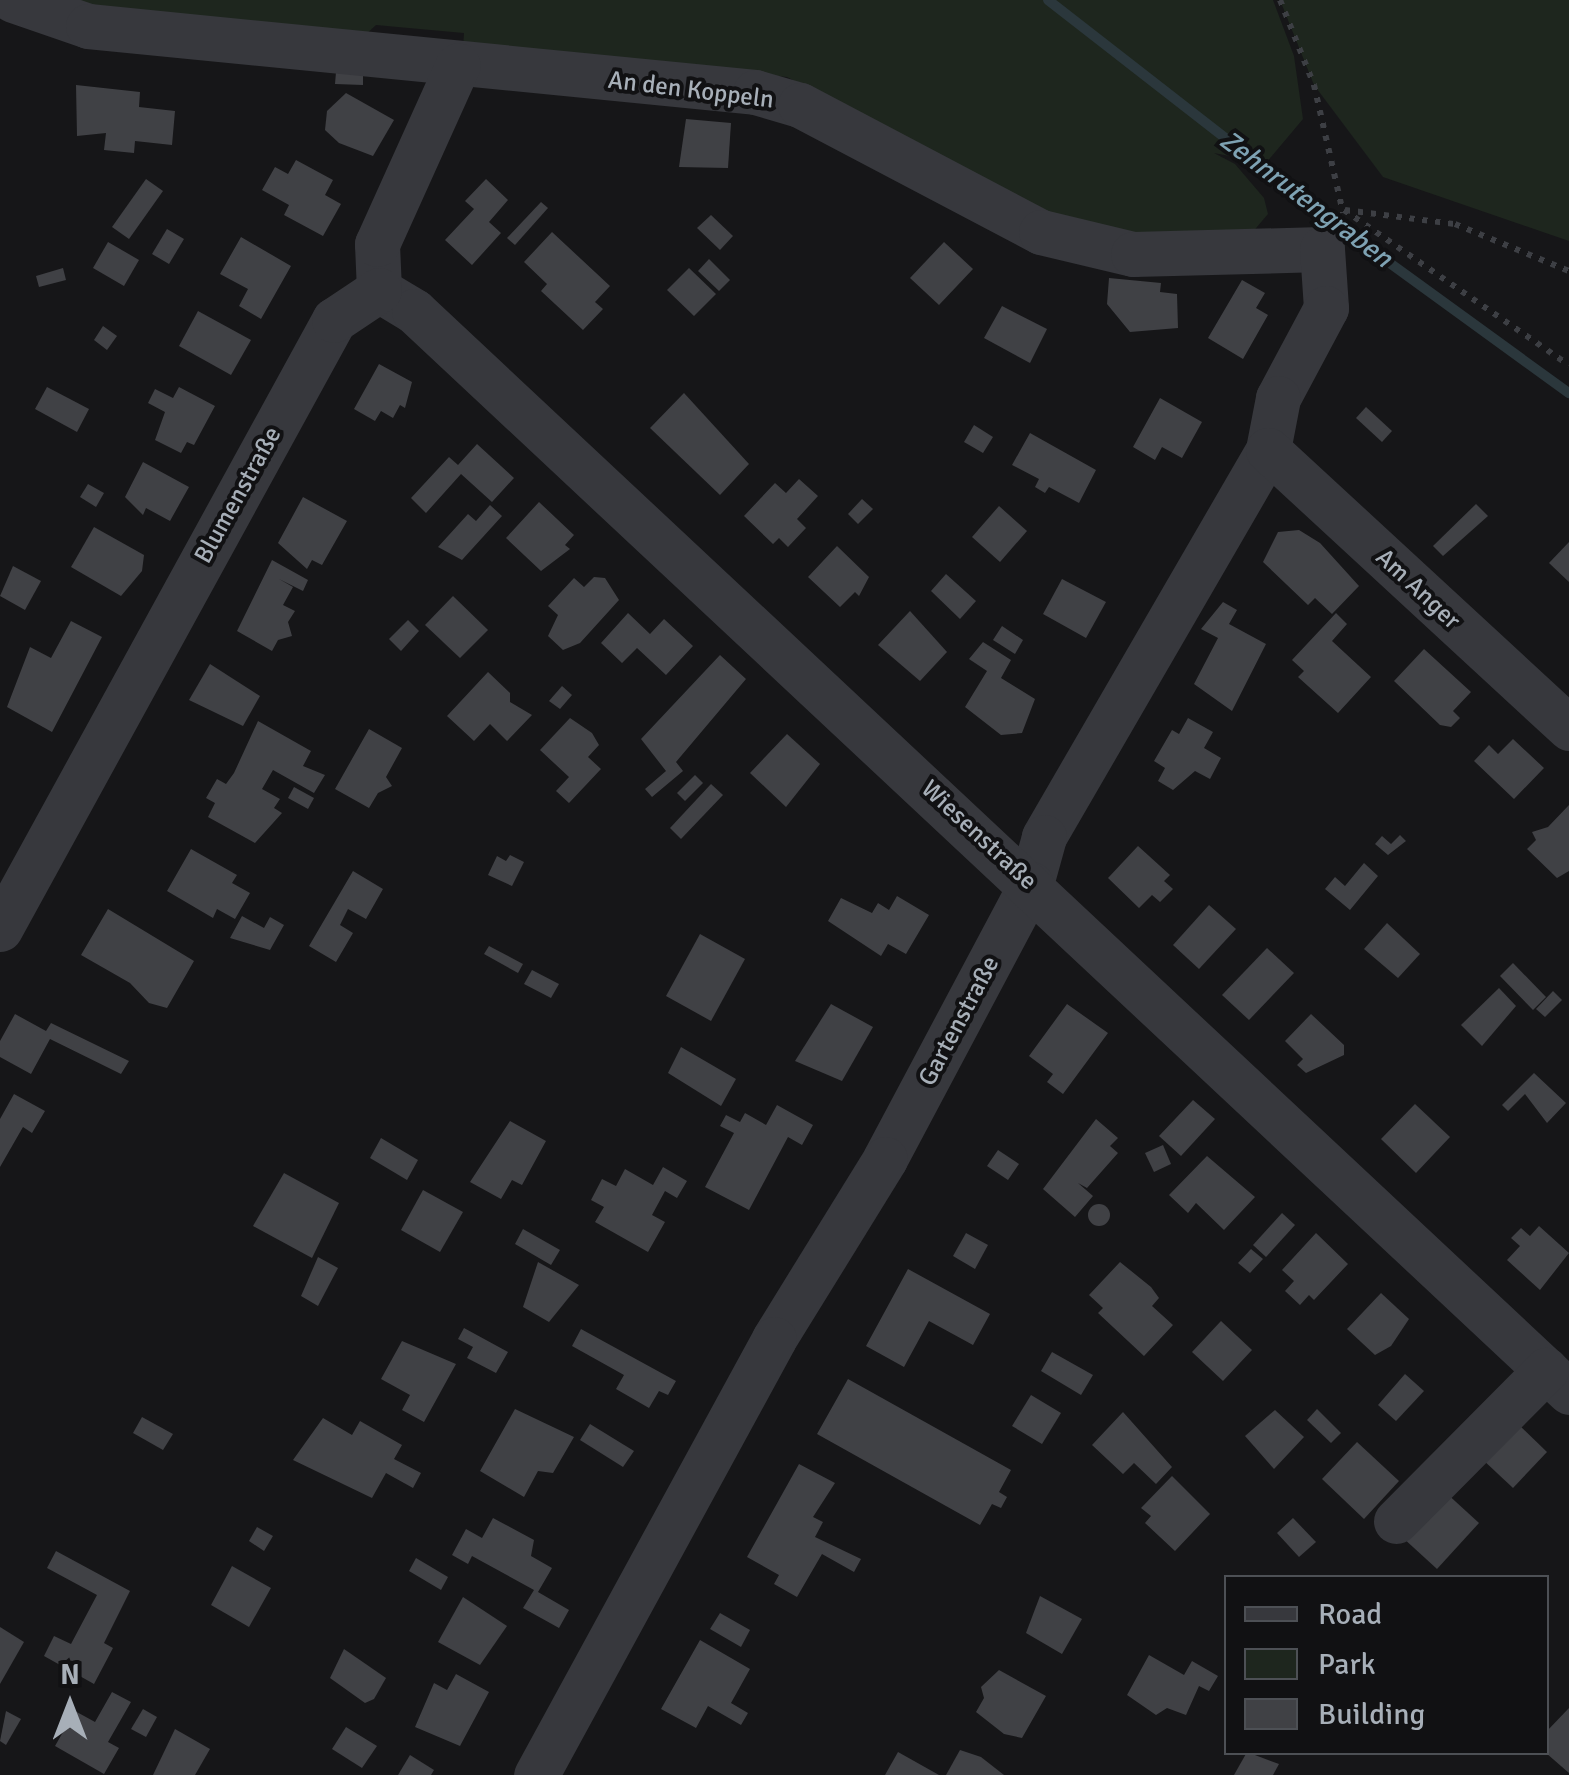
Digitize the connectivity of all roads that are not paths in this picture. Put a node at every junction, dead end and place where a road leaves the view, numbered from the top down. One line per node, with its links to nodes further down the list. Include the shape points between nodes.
1 (13, 0): 3 (street, An den Koppeln)
2 (0, 23): 3 (street, An den Koppeln)
3 (88, 26): 4 (street, An den Koppeln)
4 (458, 66): 5 (street, An den Koppeln, via 755,92 800,105 1041,232 1133,254); 6 (street, via 377,244)
5 (1322, 250): 7 (street, Gartenstraße, via 1326,308 1278,398)
6 (379, 290): 9 (street, Wiesenstraße, via 414,311); 10 (street, Blumenstraße, via 334,320)
7 (1268, 450): 8 (street, Am Anger); 9 (street, Gartenstraße, via 1044,837)
8 (1569, 728)
9 (1031, 884): 11 (street, Wiesenstraße); 13 (street, Gartenstraße, via 885,1159 774,1340)
10 (0, 929)
11 (1557, 1381): 12 (street)
12 (1396, 1521)
13 (536, 1775)

